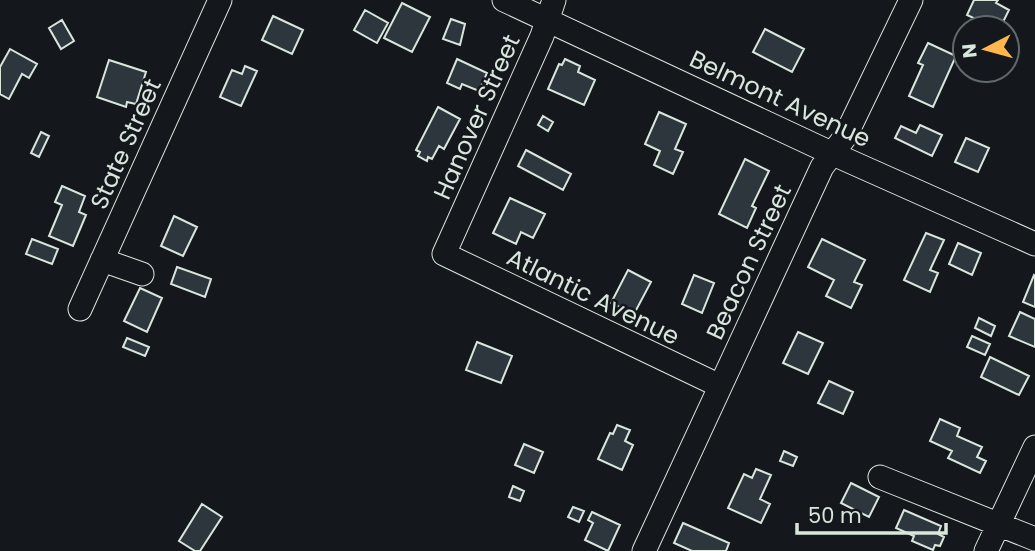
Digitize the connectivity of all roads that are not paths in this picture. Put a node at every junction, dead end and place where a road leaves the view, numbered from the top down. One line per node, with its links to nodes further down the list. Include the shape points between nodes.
1 (220, 0): 8 (street, State Street)
2 (503, 0): 4 (street, Belmont Avenue)
3 (911, 0): 5 (street, Beacon Street, via 845,137)
4 (551, 10): 5 (street, Belmont Avenue); 7 (street, Hanover Street)
5 (831, 153): 6 (street, Belmont Avenue); 11 (street, Beacon Street)
6 (1035, 244)
7 (444, 254): 11 (street, Atlantic Avenue)
8 (102, 260): 9 (street); 10 (street, State Street)
9 (142, 274)
10 (80, 309)
11 (720, 386): 16 (street, Beacon Street)
12 (1035, 447): 14 (street)
13 (880, 477): 14 (street)
14 (999, 524): 15 (street); 17 (street)
15 (1035, 539)
16 (644, 551)
17 (986, 551)

